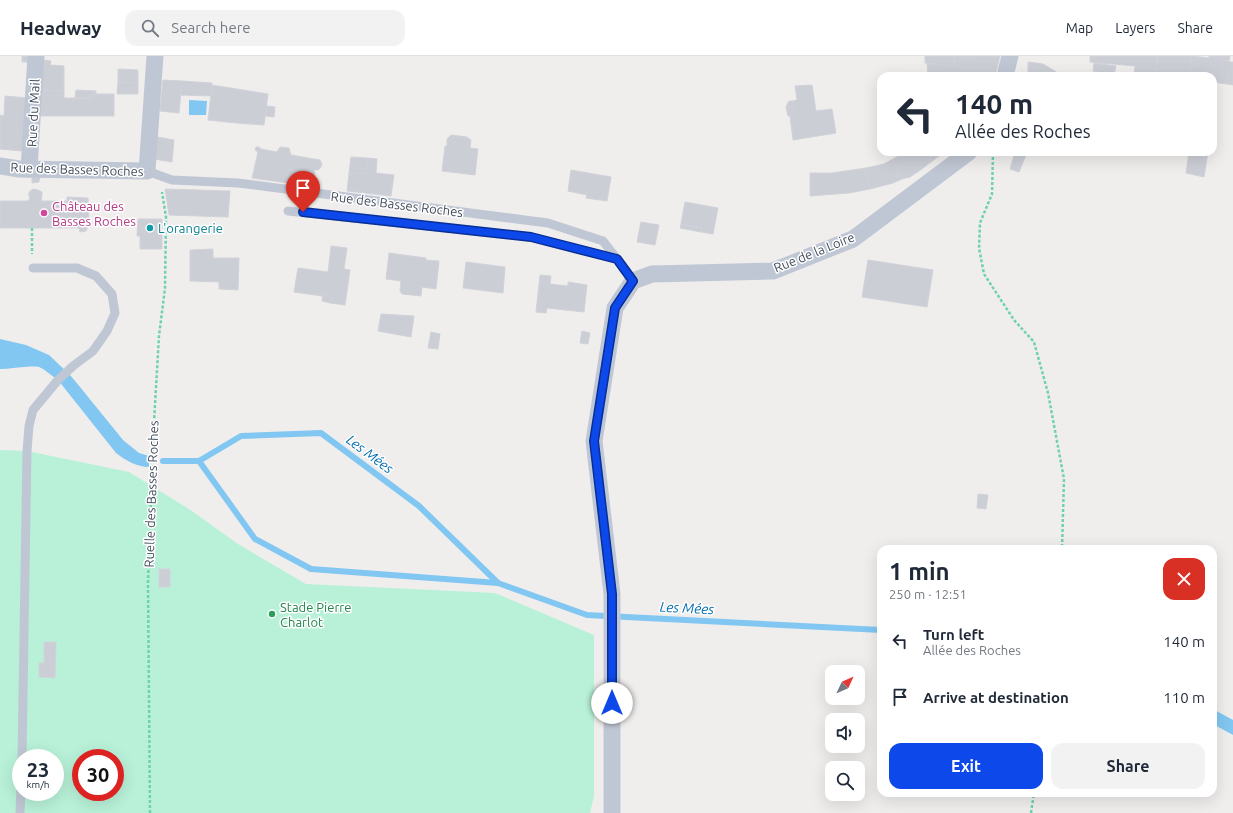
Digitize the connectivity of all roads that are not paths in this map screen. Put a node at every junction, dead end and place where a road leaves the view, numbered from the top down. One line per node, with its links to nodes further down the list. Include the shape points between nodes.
1 (36, 56): 7 (street, Rue du Mail)
2 (155, 56): 8 (street)
3 (1010, 56): 4 (street)
4 (1006, 72)
5 (963, 156): 12 (street, Rue de la Loire, via 853,239 773,271 652,274)
6 (0, 166): 7 (street, Rue des Basses Roches)
7 (29, 169): 8 (street, Rue des Basses Roches)
8 (153, 173): 10 (lane, Rue des Basses Roches, via 172,180 238,183 548,223 603,241)
9 (288, 211): 10 (lane, via 531,237)
10 (617, 259): 12 (lane, Rue des Basses Roches)
11 (33, 268): 13 (lane, via 77,268 96,276 112,294 115,313 107,331 93,351 66,372 33,410 29,426)
12 (633, 281): 16 (street, via 615,308 594,441 612,594)
13 (22, 749)
14 (20, 801): 15 (lane)
15 (20, 813)
16 (612, 813)

